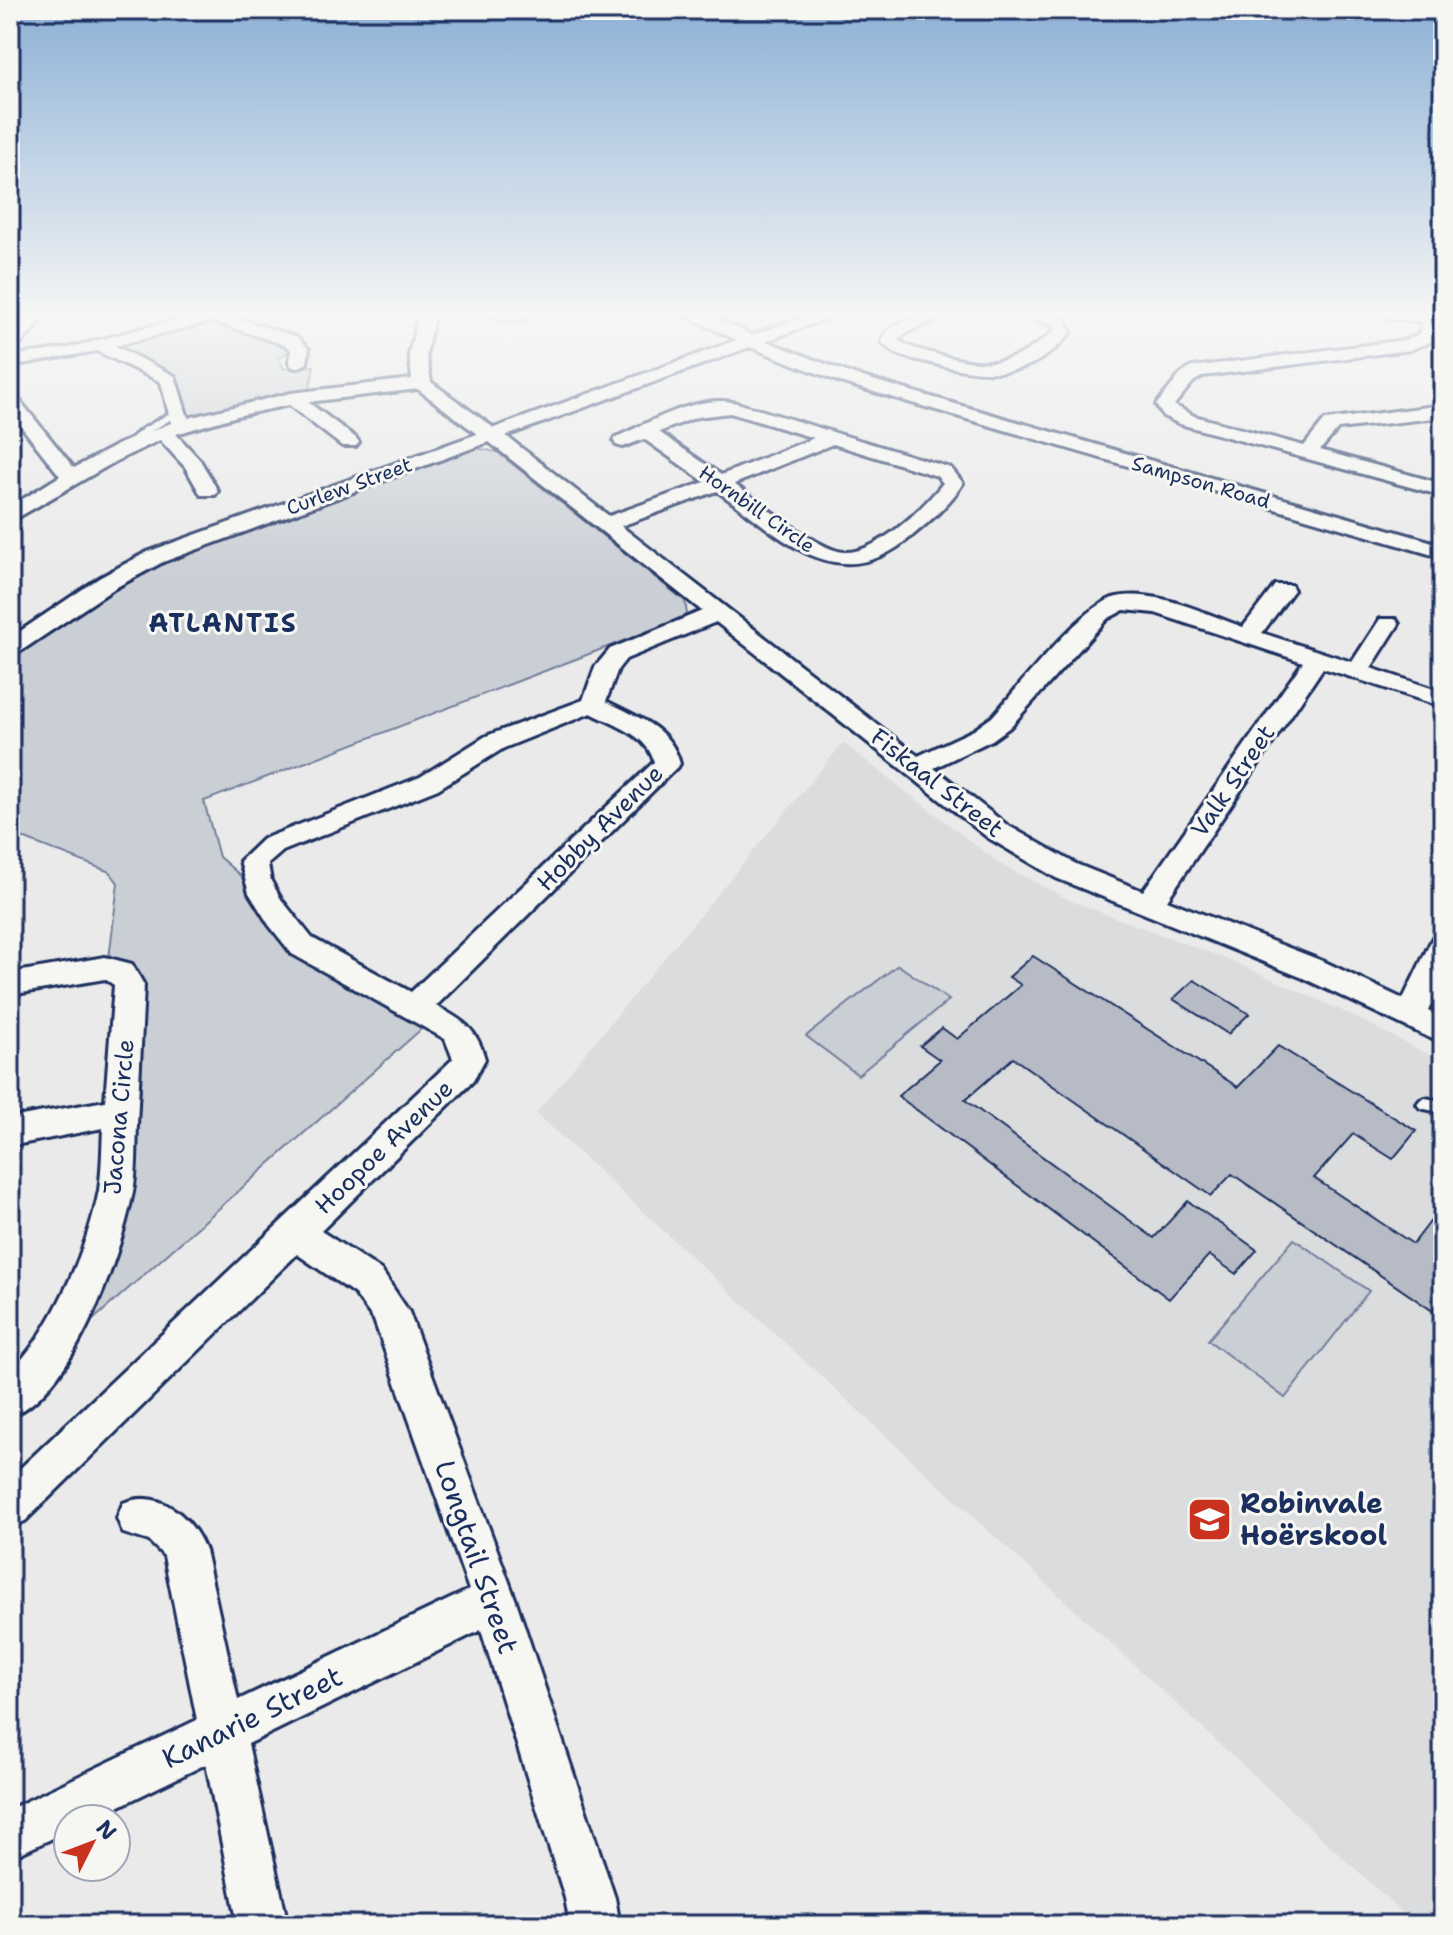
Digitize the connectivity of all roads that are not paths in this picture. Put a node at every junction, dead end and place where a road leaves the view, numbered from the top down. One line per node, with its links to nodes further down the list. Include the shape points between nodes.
1 (12, 402): 17 (street, via 68,473)
2 (173, 402): 10 (street)
3 (264, 402): 10 (street)
4 (297, 402): 15 (street)
5 (448, 402): 12 (street, Fiskaal Street)
6 (580, 402): 12 (street, Curlew Street)
7 (928, 402): 23 (street, Sampson Road)
8 (1167, 402): 16 (street, via 1169,412 1187,420)
9 (1443, 411): 16 (street, via 1335,423)
10 (174, 424): 17 (street); 20 (street)
11 (646, 432): 13 (street, Hornbill Circle, via 724,407); 14 (street, Hornbill Circle); 18 (street, Hornbill Circle)
12 (492, 434): 22 (street, Fiskaal Street); 28 (street, Curlew Street, via 155,557)
13 (831, 438): 18 (street); 18 (street, Hornbill Circle, via 944,472 953,483 895,541 847,560 820,553)
14 (623, 441)
15 (349, 442)
16 (1308, 453): 19 (street)
17 (76, 476): 21 (street)
18 (720, 483): 22 (street)
19 (1443, 490)
20 (208, 491)
21 (10, 516)
22 (606, 524): 25 (street, Fiskaal Street)
23 (1443, 552)
24 (1283, 590): 27 (street)
25 (719, 612): 32 (street, via 618,654 607,667); 33 (street, Fiskaal Street)
26 (1388, 624): 30 (street)
27 (1248, 636): 29 (street); 33 (street, via 1149,604 1111,606 1001,722)
28 (15, 640)
29 (1317, 659): 30 (street); 34 (street, Valk Street)
30 (1357, 672): 31 (street)
31 (1443, 700)
32 (593, 704): 37 (street, Hobby Avenue, via 651,738 664,751 667,764); 37 (street, Hoopoe Avenue, via 495,742 440,778 273,845 254,861 254,875 302,946)
33 (916, 767): 34 (street, Fiskaal Street, via 1029,852)
34 (1149, 904): 38 (street, Fiskaal Street)
35 (1443, 945): 38 (street)
36 (10, 984): 42 (street, Jacona Circle, via 100,968 125,976 129,985)
37 (414, 1008): 44 (street, Hoopoe Avenue, via 456,1031 468,1051 466,1065)
38 (1411, 1015): 39 (street, Fiskaal Street)
39 (1443, 1032)
40 (1425, 1104): 41 (lane)
41 (1443, 1107)
42 (122, 1111): 43 (street); 45 (street, Jacona Circle, via 116,1190 103,1233 57,1343)
43 (10, 1132)
44 (295, 1233): 46 (street, Hoopoe Avenue); 48 (street, Longtail Street, via 368,1282 383,1300)
45 (10, 1398)
46 (10, 1506)
47 (138, 1518): 49 (street, via 162,1523 184,1550)
48 (494, 1601): 49 (street, Kanarie Street); 52 (street, Longtail Street)
49 (223, 1731): 50 (street, Kanarie Street); 51 (street)
50 (10, 1834)
51 (263, 1925)
52 (595, 1925)

